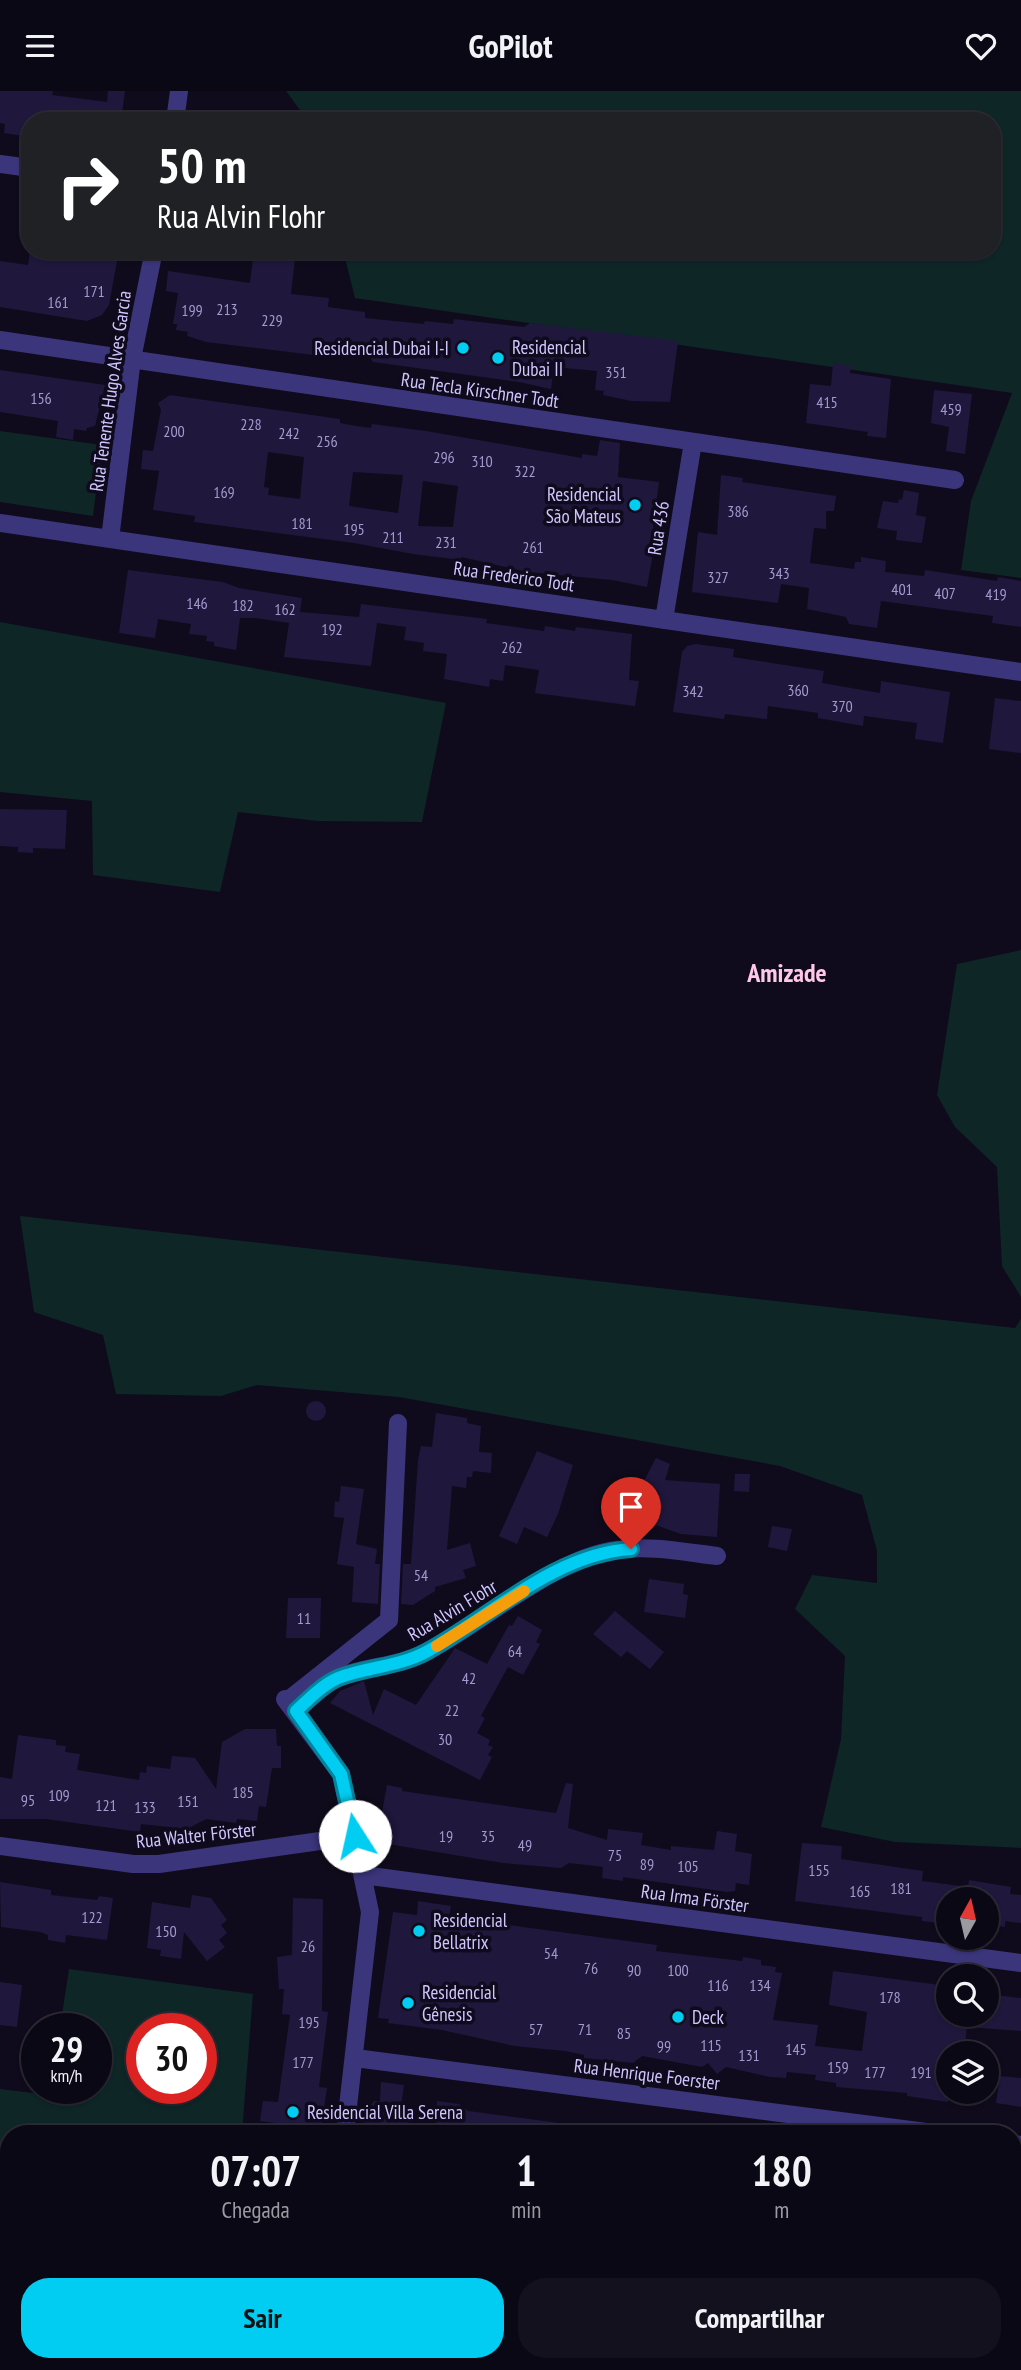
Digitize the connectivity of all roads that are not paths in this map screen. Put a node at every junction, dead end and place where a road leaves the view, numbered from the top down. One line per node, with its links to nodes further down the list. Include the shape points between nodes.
1 (179, 91): 2 (street)
2 (176, 112)
3 (0, 164): 4 (street)
4 (21, 167)
5 (152, 259): 7 (street, Rua Tenente Hugo Alves Garcia)
6 (0, 340): 7 (street, Rua Tecla Kirschner Todt)
7 (132, 359): 8 (street, Rua Tecla Kirschner Todt); 11 (street, Rua Tenente Hugo Alves Garcia)
8 (693, 442): 9 (street, Rua Tecla Kirschner Todt); 12 (street, Rua 436)
9 (954, 481)
10 (0, 523): 11 (street, Rua Frederico Todt)
11 (110, 539): 12 (street, Rua Frederico Todt)
12 (664, 619): 13 (street, Rua Frederico Todt)
13 (1021, 672)
14 (398, 1423): 16 (street, via 389,1620)
15 (717, 1556): 16 (street, Rua Alvin Flohr, via 613,1550 572,1565 423,1654 337,1678)
16 (290, 1704): 17 (street, via 341,1774)
17 (355, 1836): 18 (street, Rua Walter Förster, via 159,1864); 19 (street)
18 (0, 1846)
19 (362, 1875): 20 (street, Rua Irma Förster); 21 (street, via 370,1923)
20 (1021, 1963)
21 (355, 2057): 22 (street); 23 (street, Rua Henrique Foerster)
22 (346, 2125)
23 (873, 2125)

